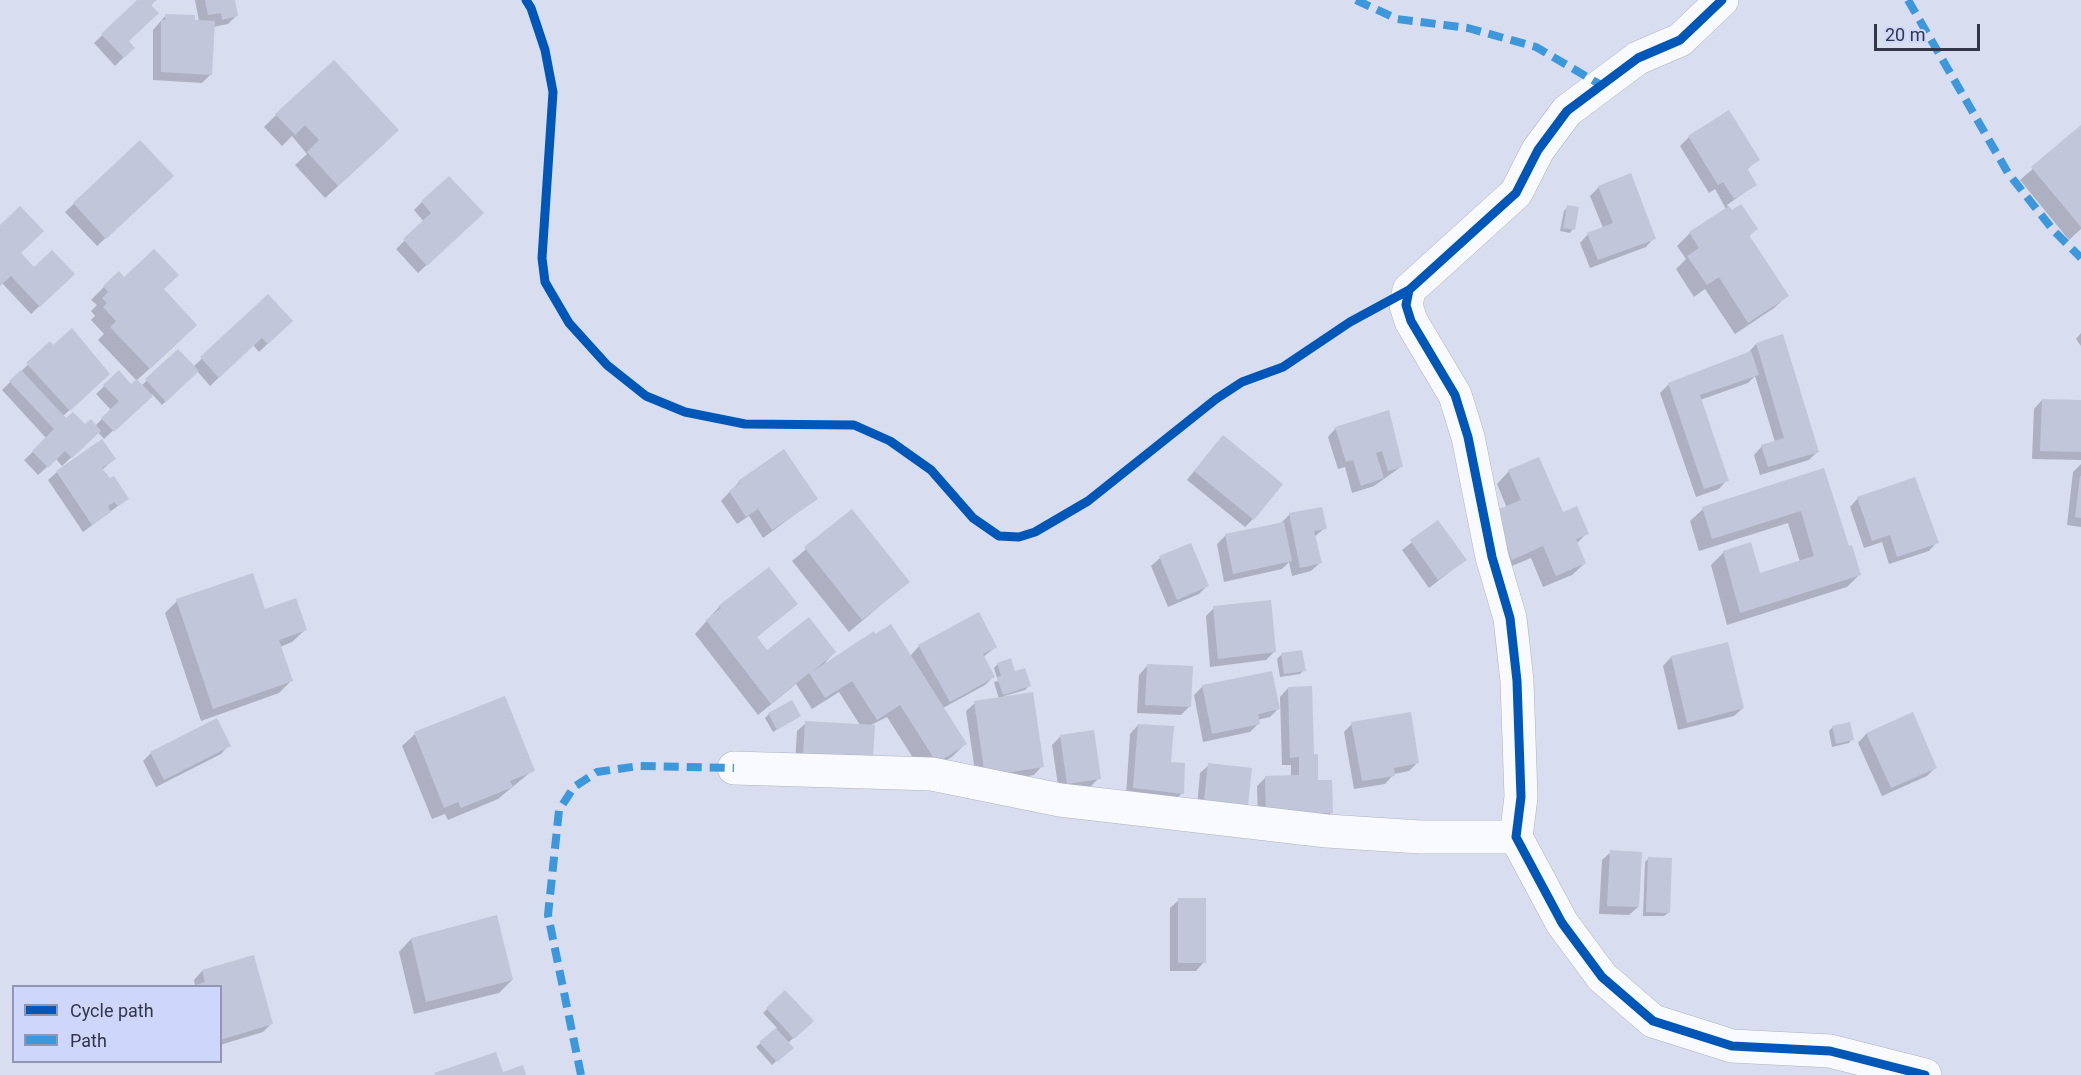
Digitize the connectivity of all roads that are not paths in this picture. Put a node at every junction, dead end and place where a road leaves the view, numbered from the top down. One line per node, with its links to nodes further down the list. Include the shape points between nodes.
1 (1722, 0): 3 (street, via 1680,40 1638,58 1567,111 1538,150 1515,193 1409,290 1406,305 1411,321 1455,395 1468,437 1492,557 1510,618 1517,681 1521,797)
2 (734, 768): 3 (street, via 932,774 1060,800 1315,830 1420,837)
3 (1516, 837): 4 (street, via 1562,923 1595,968 1653,1021 1732,1046 1830,1051)
4 (1925, 1075)

